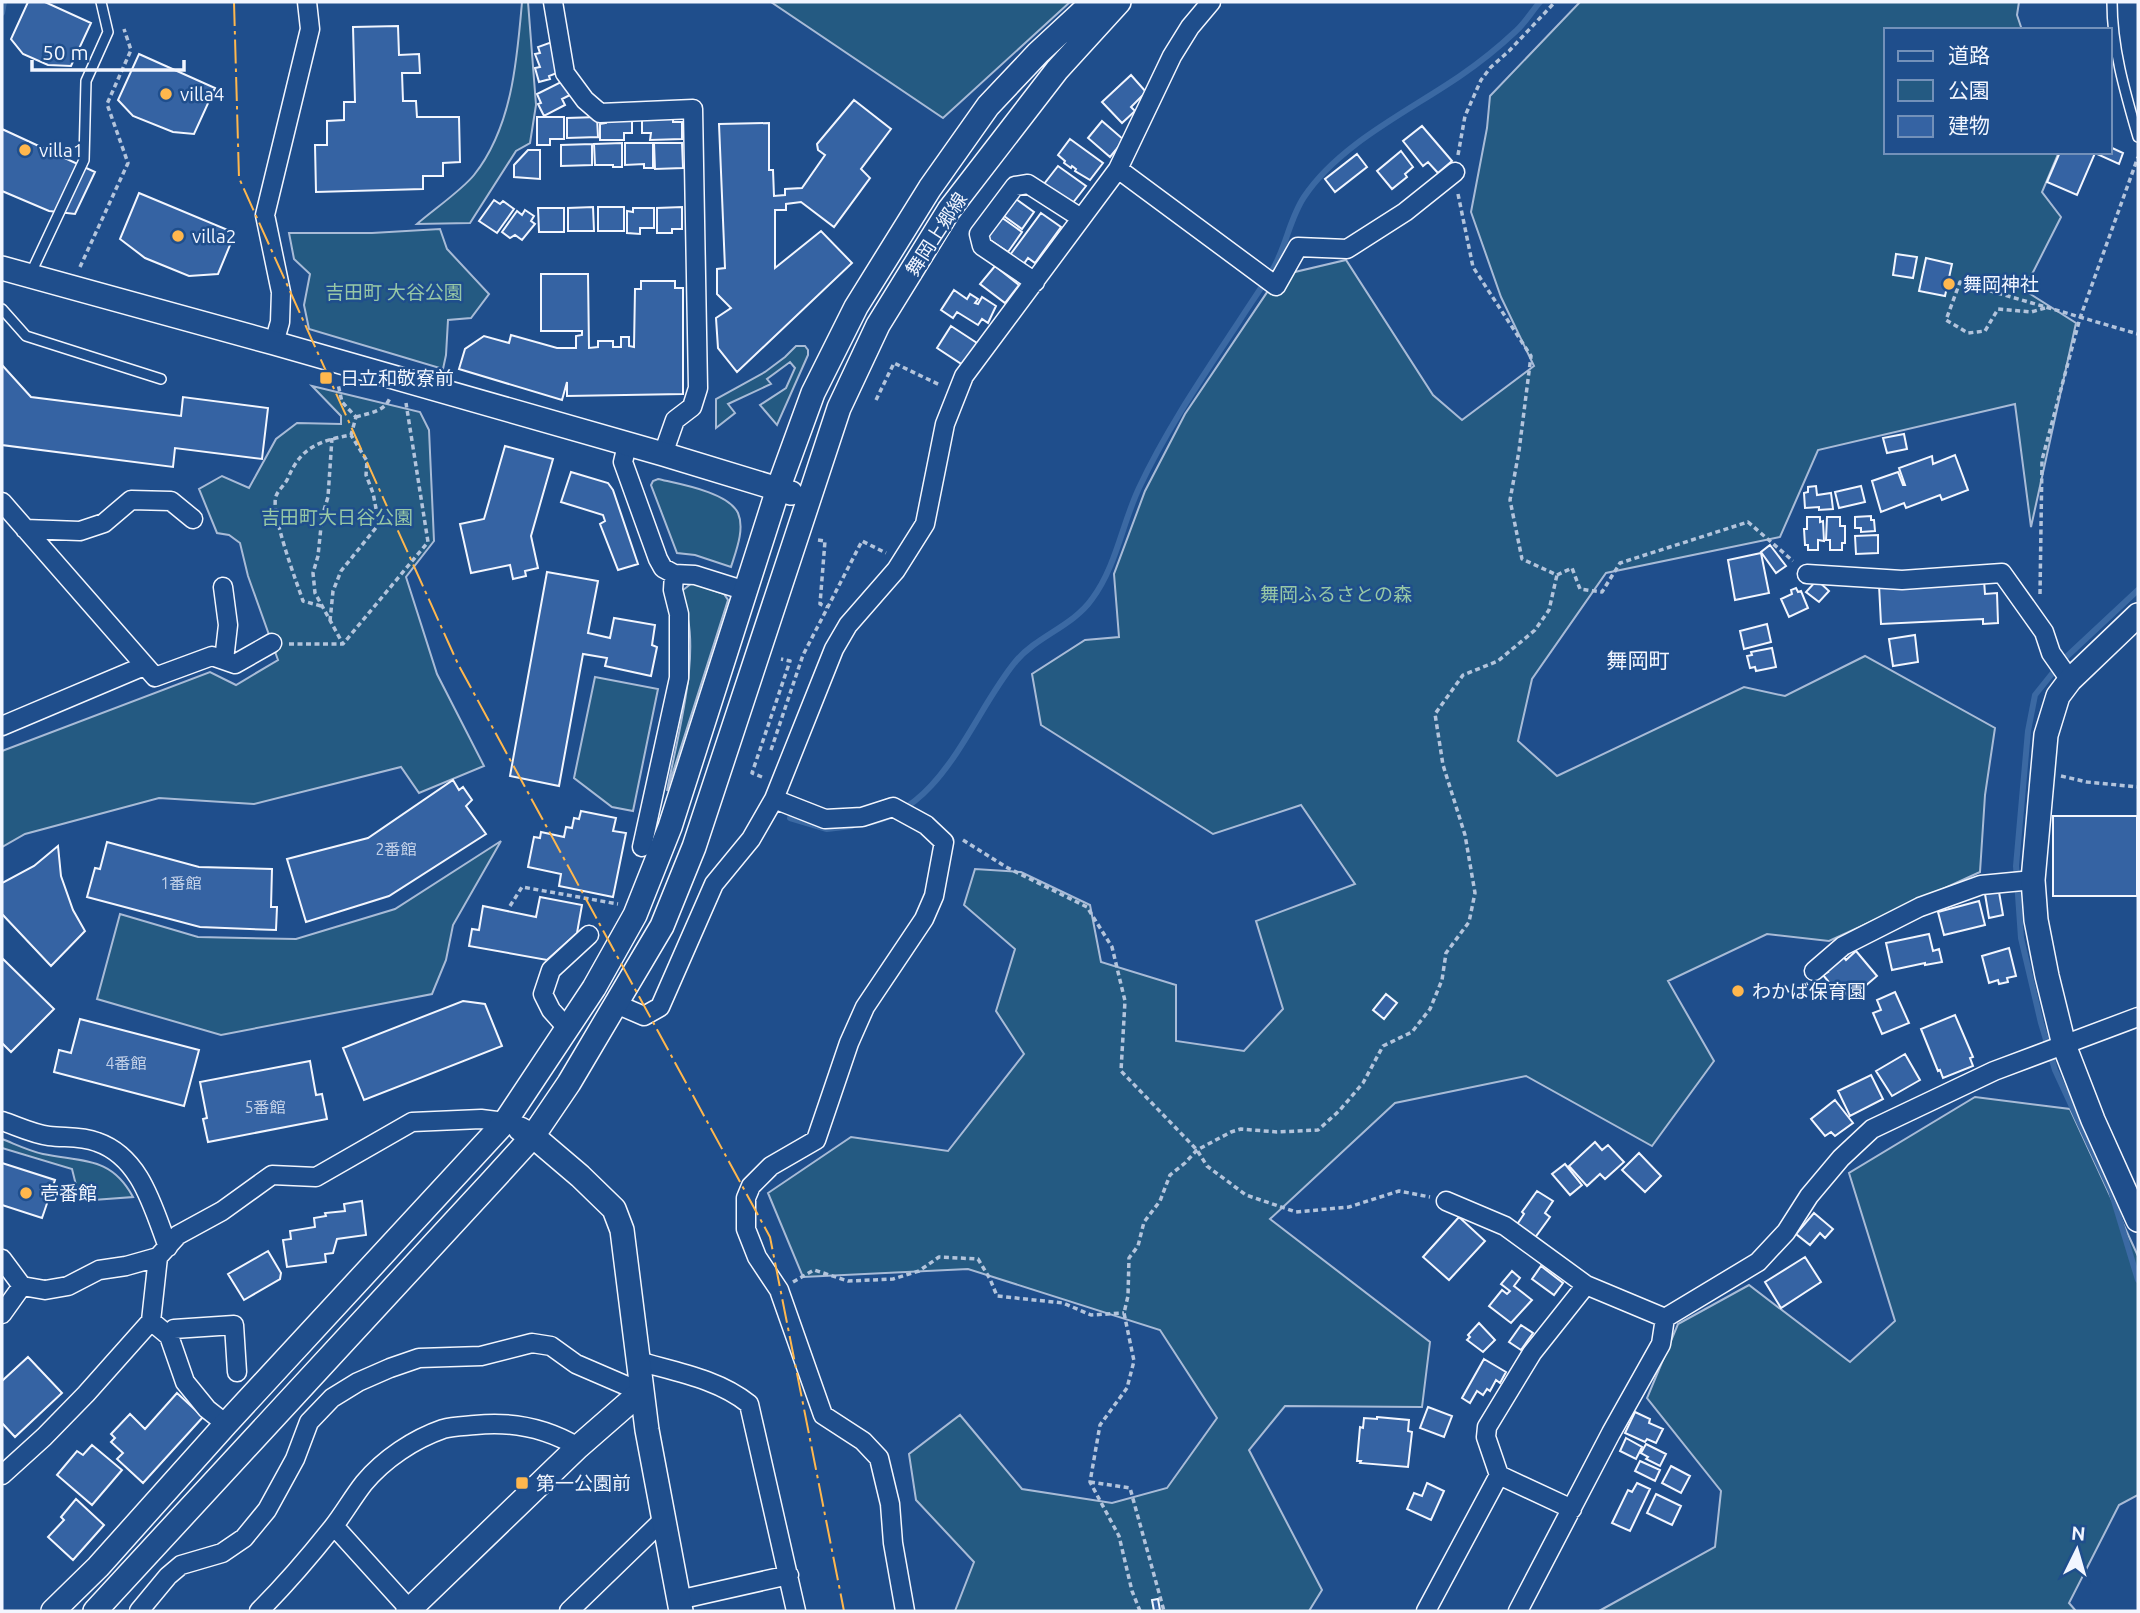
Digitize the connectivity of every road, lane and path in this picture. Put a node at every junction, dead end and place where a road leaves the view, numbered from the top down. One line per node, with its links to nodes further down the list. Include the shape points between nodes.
1 (101, 2): 16 (lane, via 108,32 86,81 84,160)
2 (307, 2): 23 (street, via 310,29 265,215 281,292)
3 (553, 2): 34 (street, via 565,73 600,113 693,109 698,388 692,407 675,420)
4 (1093, 2): 35 (street, 舞岡上郷線, via 988,106 930,188 856,307 813,393)
5 (1119, 2): 36 (street, 舞岡上郷線, via 1058,70 949,210 873,336 839,408)
6 (1211, 2): 12 (street, via 1172,56)
7 (1555, 2): 13 (path, via 1481,80 1465,116)
8 (2112, 2): 10 (lane, via 2122,82)
9 (123, 26): 18 (path, via 131,50 107,104 128,163)
10 (2138, 136)
11 (2138, 156): 21 (path)
12 (1118, 169): 13 (street, via 1276,286 1298,247 1348,249); 14 (street)
13 (1455, 172): 43 (path, via 1473,267 1531,356 1510,500 1522,559)
14 (1081, 218): 17 (street); 17 (street, via 1027,184 1015,186 979,234 982,246)
15 (2, 268): 16 (street)
16 (29, 276): 18 (street)
17 (1035, 282): 26 (street)
18 (70, 288): 23 (street)
19 (2045, 308): 19 (path, via 2031,312 1998,309 1985,331 1968,333 1946,320 1959,282); 21 (path)
20 (2, 309): 24 (lane, via 26,336)
21 (2080, 318): 22 (path); 46 (path, via 2042,460)
22 (2138, 334)
23 (274, 343): 33 (street)
24 (161, 379)
25 (338, 382): 30 (path, via 342,402)
26 (956, 393): 28 (path, via 894,363); 61 (street, via 945,424 925,524 896,570 848,625 834,649)
27 (390, 398): 30 (path, via 377,412)
28 (876, 400)
29 (406, 403): 52 (path, via 428,542)
30 (356, 416): 31 (path)
31 (351, 435): 32 (path); 50 (path, via 367,461 366,475 379,524 341,571 333,591)
32 (332, 439): 47 (path, via 328,498 313,573); 47 (path, via 303,453 276,496 287,555 303,601)
33 (626, 445): 34 (street); 41 (street, via 622,462 658,559)
34 (663, 454): 35 (street)
35 (778, 489): 36 (street); 45 (street, 舞岡上郷線)
36 (808, 498): 69 (street, 舞岡上郷線, via 694,847 662,926)
37 (2, 502): 39 (street)
38 (193, 519): 39 (street, via 171,501 131,500 104,523 80,531)
39 (25, 529): 55 (street)
40 (815, 539): 48 (path, via 825,541 820,604)
41 (674, 574): 45 (street, via 695,575); 63 (street, via 680,614 679,678)
42 (1807, 574): 43 (path, via 1748,522 1620,563 1602,592 1580,589 1572,568); 56 (street, via 1902,580 2001,573)
43 (1557, 575): 76 (path, via 1549,610 1535,630 1498,661 1463,675 1435,714 1475,893 1469,922 1446,953 1442,980 1430,1009 1412,1032 1383,1046 1363,1083 1318,1130 1241,1129)
44 (223, 587): 54 (street, via 229,625)
45 (746, 591): 71 (street, 舞岡上郷線, via 670,827 635,915)
46 (2040, 596)
47 (321, 606): 50 (path)
48 (827, 607)
49 (2138, 615): 56 (street)
50 (330, 621): 52 (path)
51 (272, 643): 52 (path); 54 (street, via 235,664)
52 (343, 644)
53 (781, 659): 59 (path, via 790,661 752,773)
54 (224, 660): 55 (street, via 212,656 155,677)
55 (144, 666): 57 (street)
56 (2070, 680): 58 (street, via 2058,696 2046,735)
57 (2, 724)
58 (2042, 771): 60 (path); 64 (street)
59 (762, 777)
60 (2138, 787)
61 (774, 799): 62 (street, via 825,819 862,817 893,807); 69 (street, via 751,839 714,884 660,1007 644,1016)
62 (934, 833): 76 (path, via 955,835 1006,867 1087,907 1112,947 1125,1000 1121,1071); 83 (street, via 944,842 934,896 866,1007 816,1140 771,1166 746,1198 746,1229 757,1257)
63 (642, 847)
64 (2033, 880): 68 (street, via 1981,885 1920,907 1843,946); 72 (street, via 2038,931)
65 (620, 904): 66 (path, via 522,887)
66 (510, 906)
67 (589, 935): 71 (street, via 551,970 543,995)
68 (1814, 971)
69 (617, 1004): 75 (street, 舞岡上郷線)
70 (2138, 1017): 72 (street)
71 (567, 1028): 74 (street, 舞岡上郷線)
72 (2064, 1045): 78 (street); 86 (street, via 1994,1071 1872,1129 1833,1168 1758,1262)
73 (2, 1121): 79 (street, via 46,1136 99,1142 121,1156 137,1173)
74 (505, 1122): 75 (street); 79 (street, via 412,1122 316,1177 272,1175 178,1235); 92 (street, 舞岡上郷線)
75 (533, 1136): 89 (street, via 614,1209 622,1230); 103 (street, 舞岡上郷線)
76 (1197, 1150): 77 (path, via 1207,1166 1246,1195 1296,1213 1349,1207 1399,1191); 84 (path, via 1170,1175 1160,1201 1144,1222 1138,1246 1129,1258)
77 (1446, 1200): 81 (street, via 1506,1226)
78 (2138, 1220)
79 (163, 1252): 82 (street, via 99,1270 68,1286 45,1290); 87 (street)
80 (2, 1259): 82 (street)
81 (1586, 1285): 86 (street); 95 (street, via 1532,1353 1487,1427)
82 (22, 1286): 85 (street)
83 (779, 1290): 84 (path, via 814,1270 848,1282 893,1279 919,1271 939,1257 965,1258 978,1259 997,1296 1063,1303 1091,1315); 109 (street, via 823,1415 863,1441 879,1458)
84 (1124, 1313): 96 (path, via 1134,1361 1127,1388 1100,1425)
85 (2, 1314)
86 (1665, 1318): 97 (street, via 1661,1344)
87 (151, 1321): 88 (street); 94 (street, via 86,1394)
88 (169, 1336): 90 (street, via 174,1329 234,1325); 92 (street, via 185,1382)
89 (638, 1362): 91 (street); 100 (street, via 734,1391 750,1404)
90 (237, 1372)
91 (641, 1392): 93 (street); 98 (street); 104 (street, via 576,1364 551,1346 532,1343 481,1356 419,1358 358,1382 332,1398 309,1422 267,1510 244,1538 222,1553 181,1565)
92 (226, 1424): 102 (street, 舞岡上郷線)
93 (578, 1447): 99 (street, via 532,1427 507,1424 445,1429 384,1463); 106 (street)
94 (2, 1475)
95 (1499, 1475): 97 (street); 112 (street)
96 (1090, 1482): 110 (path, via 1119,1536); 111 (path, via 1130,1488)
97 (1572, 1509): 113 (street)
98 (663, 1520): 101 (street); 107 (street)
99 (334, 1526): 105 (street); 106 (street)
100 (789, 1575): 101 (street); 108 (street)
101 (680, 1605)
102 (53, 1611)
103 (95, 1611)
104 (138, 1611)
105 (259, 1611)
106 (409, 1611)
107 (569, 1611)
108 (796, 1611)
109 (905, 1611)
110 (1140, 1611)
111 (1164, 1611)
112 (1426, 1611)
113 (1518, 1611)

